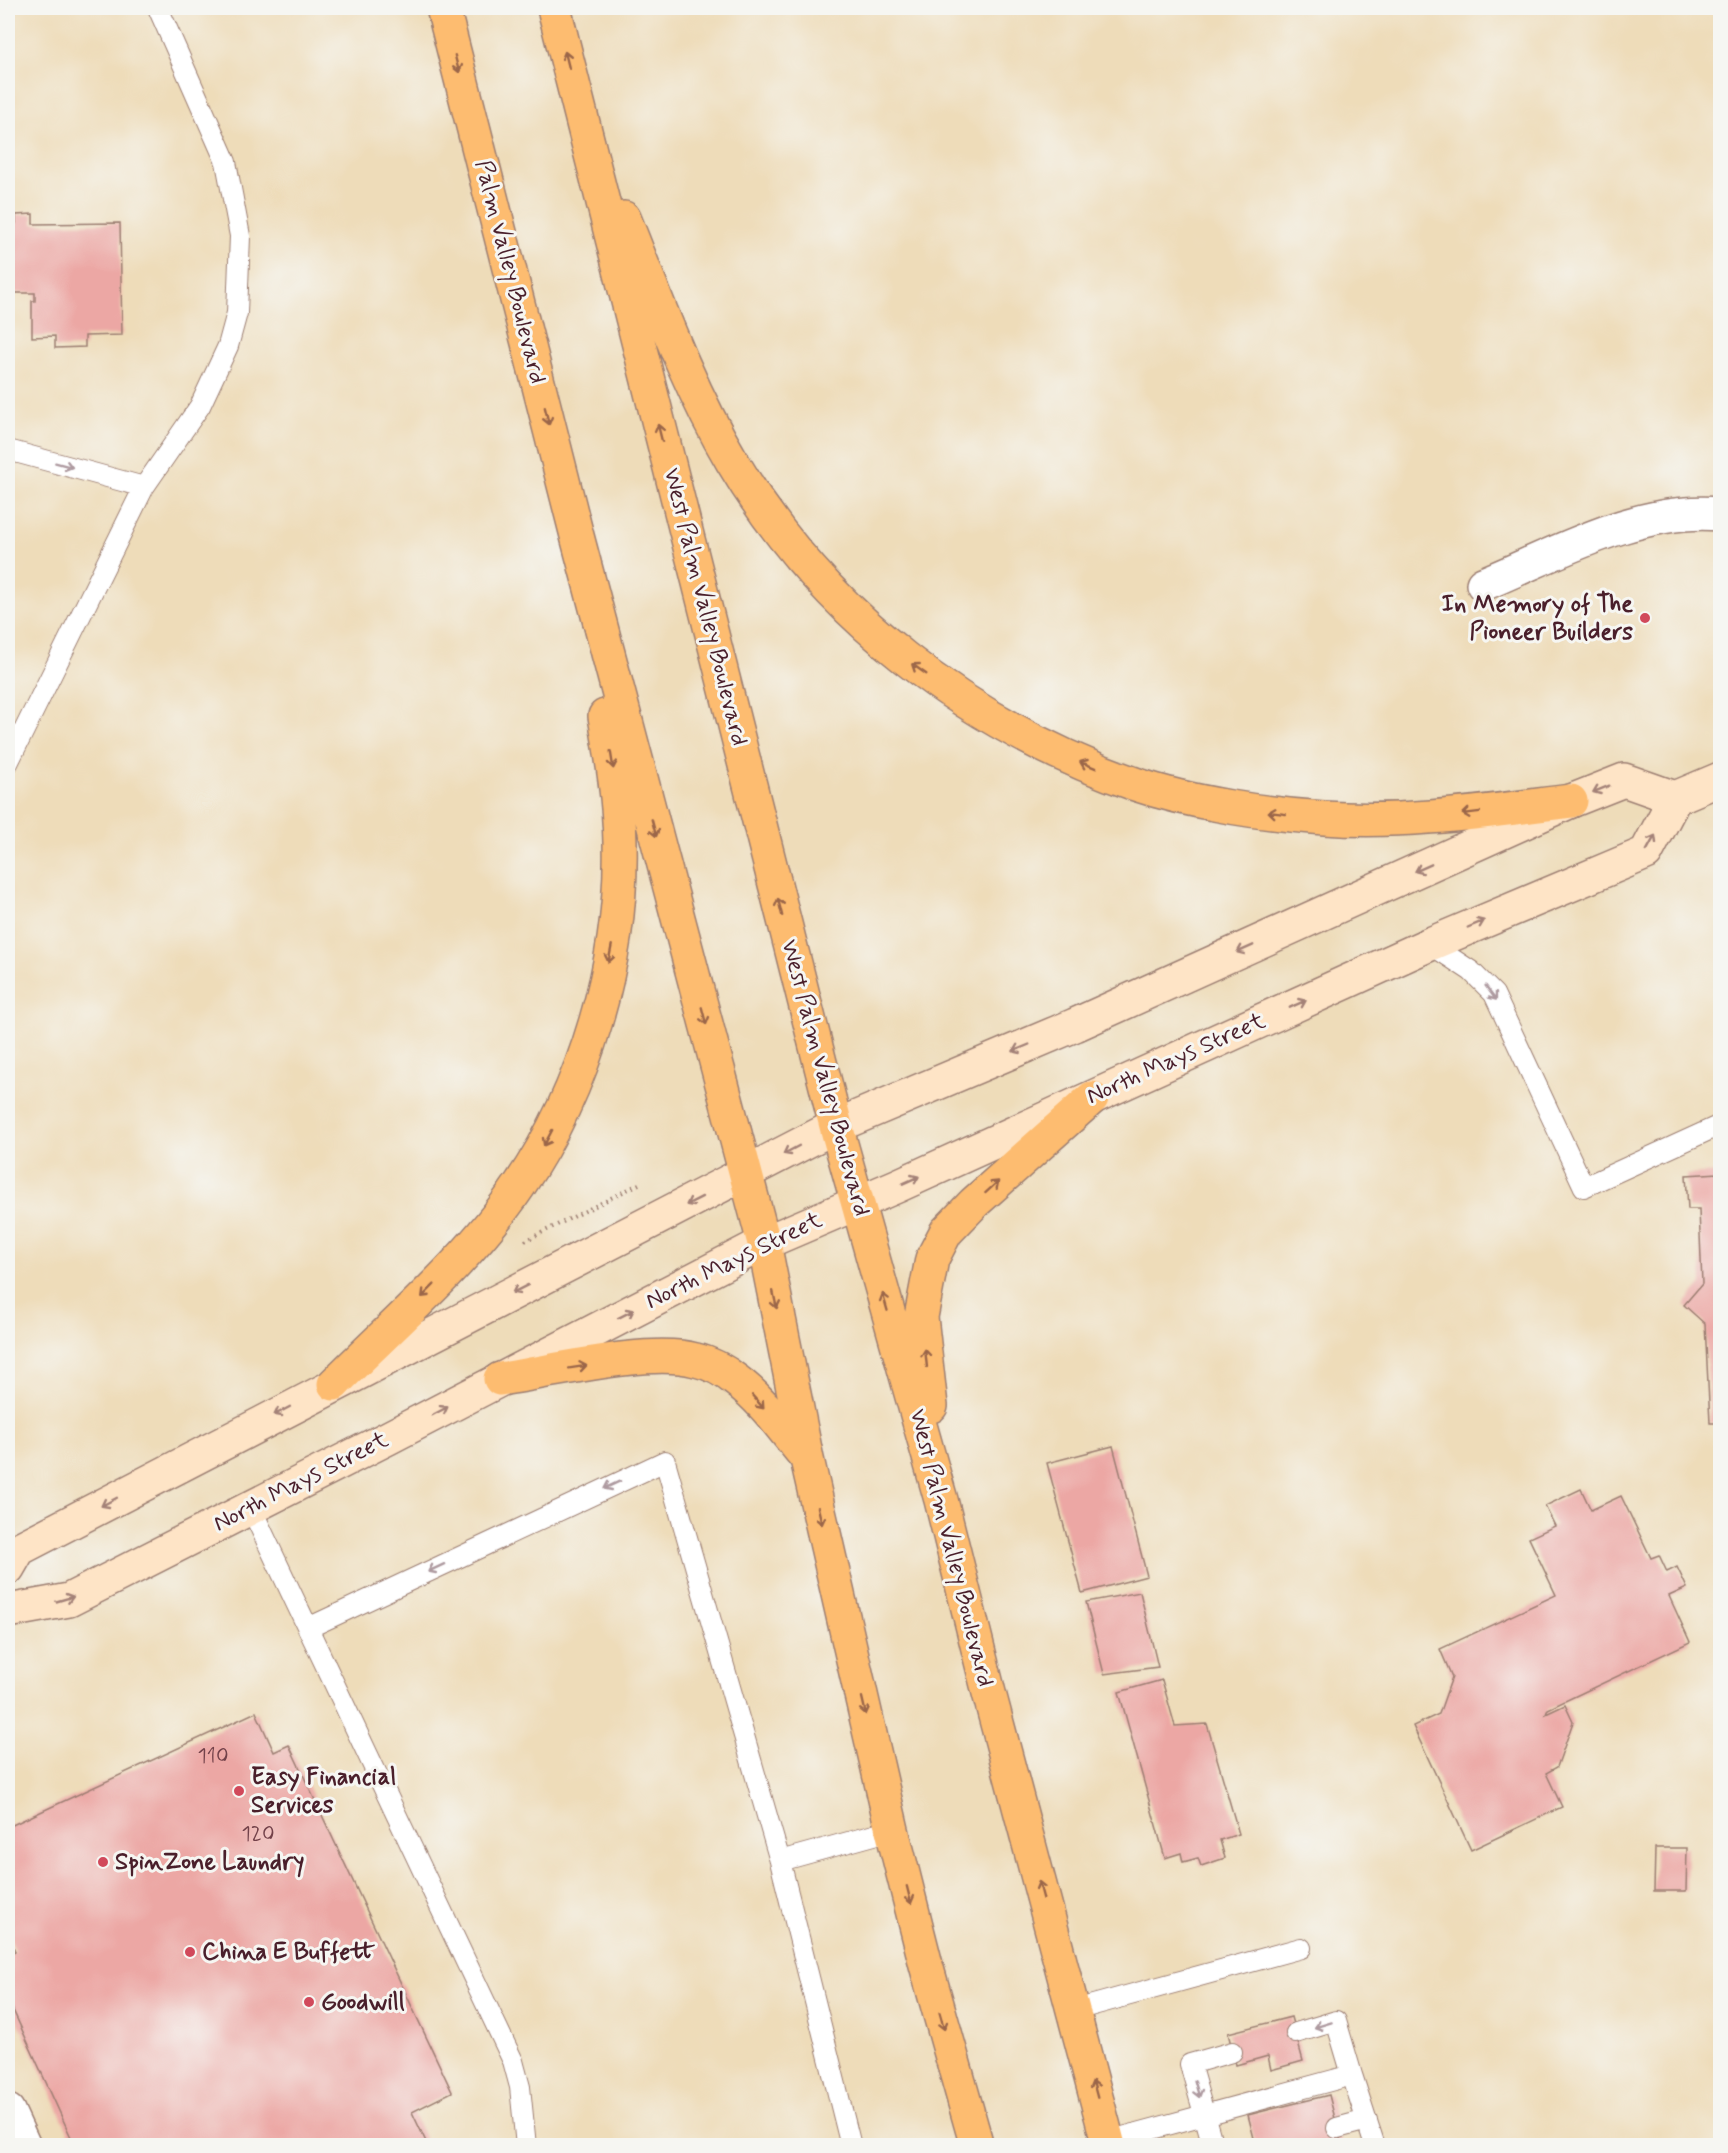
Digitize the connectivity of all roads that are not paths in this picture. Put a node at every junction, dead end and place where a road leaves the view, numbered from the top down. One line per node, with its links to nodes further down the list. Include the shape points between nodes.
1 (158, 8): 6 (lane, via 226,162 240,236 239,276 237,313 218,372 200,406)
2 (443, 8): 8 (highway, Palm Valley Boulevard, one-way to 8)
3 (554, 8): 4 (highway, West Palm Valley Boulevard, one-way to 3)
4 (575, 95): 13 (highway, one-way to 4, via 1388,819 1325,818 1195,799 1137,784 1076,760 959,697 908,661 816,579 732,462 668,328); 17 (highway, West Palm Valley Boulevard, one-way to 4)
5 (8, 450): 6 (lane, one-way to 6)
6 (144, 487): 10 (lane)
7 (1720, 514): 9 (street, via 1623,526)
8 (577, 536): 18 (highway, one-way to 18); 22 (highway, one-way to 22, via 617,792 620,843 612,946 593,1027 564,1105 519,1186 460,1259)
9 (1483, 584)
10 (8, 763)
11 (1720, 779): 12 (main road)
12 (1675, 798): 13 (main road, one-way to 13, via 1624,780); 14 (main road, North Mays Street, one-way to 12, via 1646,853)
13 (1571, 801): 17 (main road, one-way to 17, via 1075,1025)
14 (1430, 944): 15 (main road, North Mays Street, one-way to 14); 16 (lane, one-way to 16, via 1471,971 1494,994 1584,1187)
15 (1092, 1098): 19 (main road, North Mays Street, one-way to 15); 24 (highway, one-way to 15, via 921,1317 932,1259 946,1232 974,1203)
16 (1720, 1125)
17 (836, 1126): 18 (main road, one-way to 18); 19 (highway, West Palm Valley Boulevard)
18 (746, 1174): 20 (highway); 22 (main road, one-way to 22)
19 (857, 1204): 20 (main road, North Mays Street); 24 (highway, West Palm Valley Boulevard, one-way to 19)
20 (764, 1243): 21 (main road, North Mays Street, one-way to 20); 23 (highway, one-way to 23)
21 (500, 1379): 23 (highway, one-way to 23, via 643,1357 697,1360 745,1388); 25 (main road, North Mays Street, one-way to 21)
22 (334, 1384): 26 (main road, one-way to 26, via 19,1549)
23 (807, 1459): 29 (highway, one-way to 29)
24 (941, 1500): 32 (highway, West Palm Valley Boulevard, one-way to 24, via 988,1693)
25 (251, 1508): 27 (main road, North Mays Street, one-way to 25, via 69,1600); 28 (lane)
26 (8, 1568)
27 (8, 1611)
28 (308, 1628): 30 (lane, one-way to 28, via 665,1461); 42 (lane, via 513,2061)
29 (892, 1830): 30 (lane); 44 (highway, one-way to 44)
30 (780, 1861): 43 (lane)
31 (1301, 1948): 32 (lane)
32 (1075, 2010): 40 (highway, West Palm Valley Boulevard, one-way to 32)
33 (1296, 2034): 35 (lane, one-way to 33, via 1336,2021)
34 (1232, 2052): 37 (lane, one-way to 37, via 1190,2064)
35 (1352, 2076): 37 (lane); 38 (lane)
36 (8, 2110): 41 (street)
37 (1204, 2115): 40 (lane); 45 (lane)
38 (1367, 2120): 39 (lane); 46 (lane)
39 (1337, 2128)
40 (1109, 2143)
41 (24, 2145)
42 (526, 2145)
43 (851, 2145)
44 (977, 2145)
45 (1213, 2145)
46 (1375, 2145)

